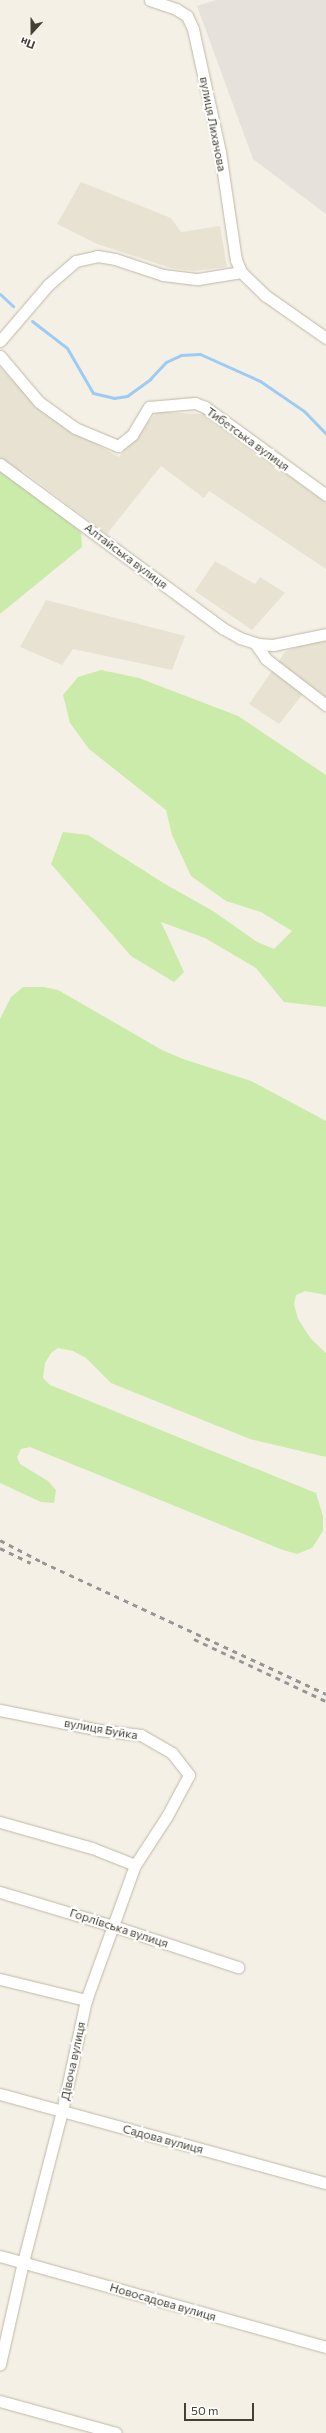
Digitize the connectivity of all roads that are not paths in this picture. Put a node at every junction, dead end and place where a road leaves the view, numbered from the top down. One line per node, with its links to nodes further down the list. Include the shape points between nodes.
1 (150, 0): 2 (street, вулиця Лихачова, via 176,9 187,16 194,29 220,152 236,260)
2 (241, 272): 3 (street, via 266,296); 4 (street, via 198,280 163,275 115,259 97,256 76,261 48,285)
3 (326, 338)
4 (0, 340)
5 (0, 356): 7 (street, Тибетська вулиця, via 38,402 75,428 118,446 132,435 149,407 195,404 205,407)
6 (0, 464): 9 (street, Алтайська вулиця, via 224,629)
7 (326, 495)
8 (326, 634): 9 (street, Алтайська вулиця, via 273,645)
9 (255, 643): 10 (street, via 266,659)
10 (326, 705)
11 (0, 1710): 12 (street, вулиця Буйка, via 99,1730 141,1735 172,1753)
12 (189, 1775): 14 (street, Дівоча вулиця, via 167,1816)
13 (0, 1822): 14 (street, via 98,1850)
14 (135, 1865): 16 (street, Дівоча вулиця)
15 (0, 1892): 16 (street, Горлівська вулиця)
16 (113, 1926): 17 (street, Горлівська вулиця); 19 (street, Дівоча вулиця)
17 (238, 1967)
18 (0, 1979): 19 (street)
19 (86, 2000): 21 (street, Дівоча вулиця)
20 (0, 2094): 21 (street, Садова вулиця)
21 (62, 2111): 22 (street, Садова вулиця); 24 (street, Дівоча вулиця)
22 (326, 2183)
23 (0, 2256): 24 (street, Новосадова вулиця)
24 (23, 2262): 25 (street, Новосадова вулиця); 26 (street, Дівоча вулиця)
25 (326, 2347)
26 (0, 2364)
27 (0, 2401): 28 (street)
28 (116, 2433)

